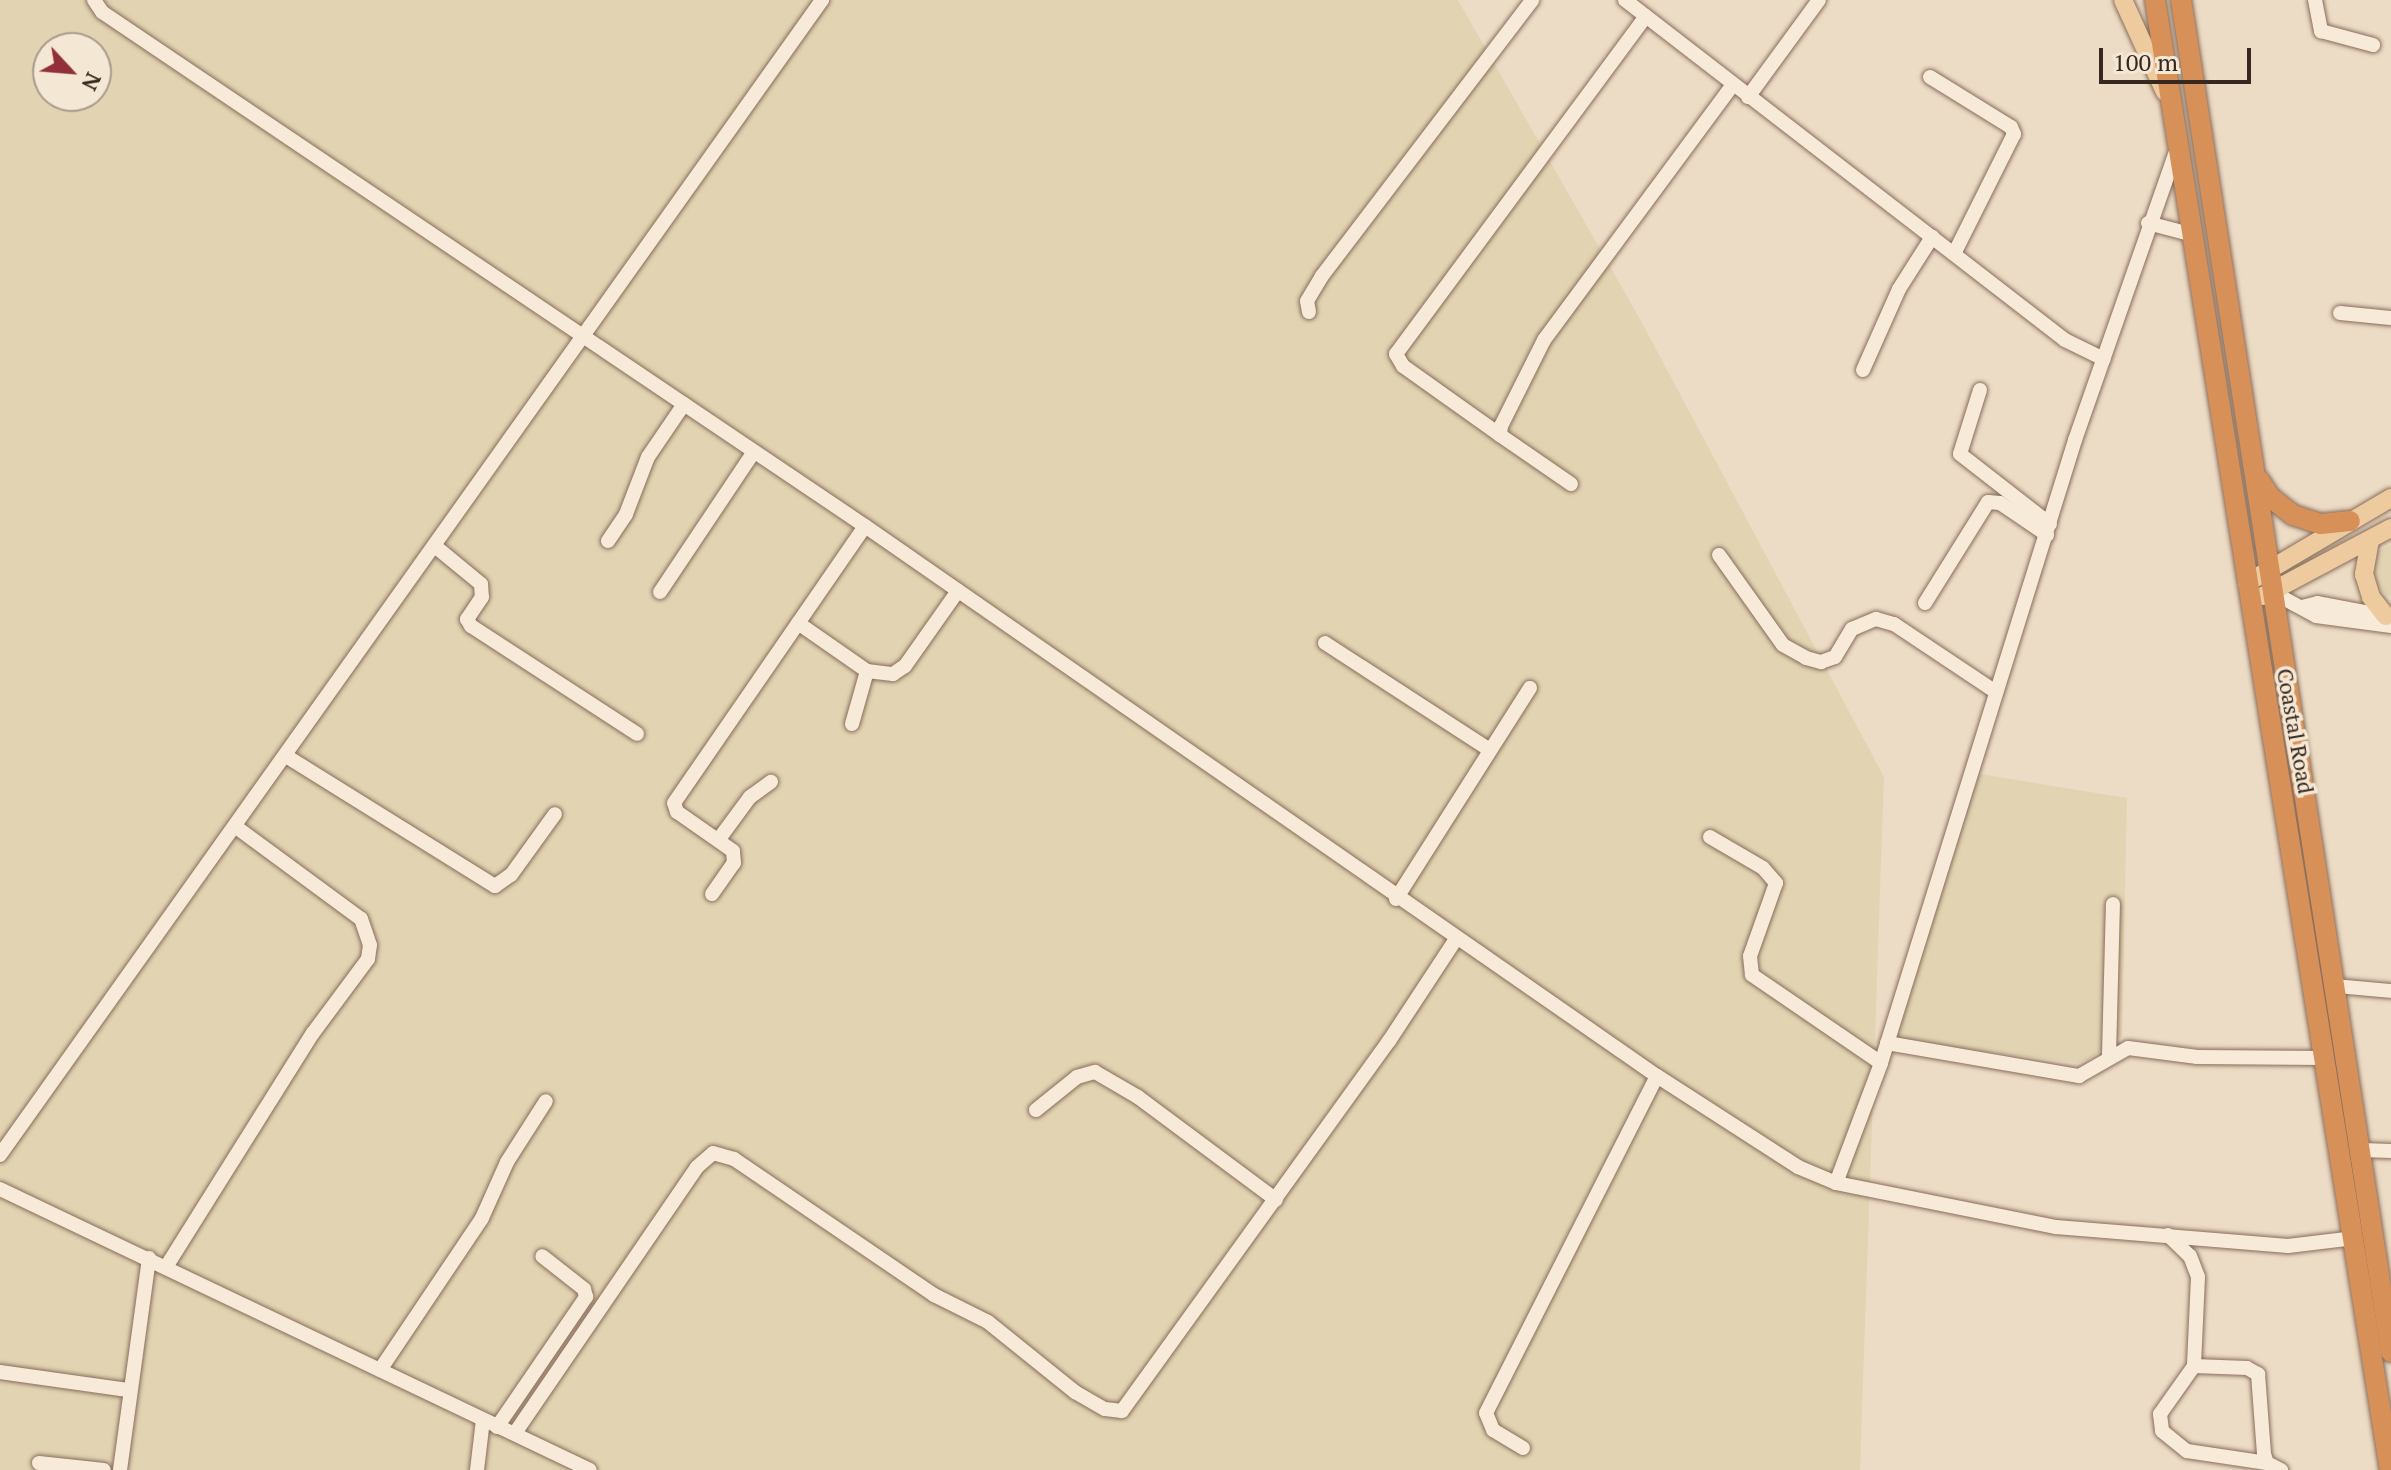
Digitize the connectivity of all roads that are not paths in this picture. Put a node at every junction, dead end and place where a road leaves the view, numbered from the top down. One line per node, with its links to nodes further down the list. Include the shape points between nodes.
1 (94, 0): 24 (street, via 102,12)
2 (822, 0): 24 (street)
3 (1532, 0): 21 (street, via 1322,276 1307,301)
4 (1819, 0): 14 (street)
5 (2123, 0): 15 (main road)
6 (2155, 0): 15 (highway, Coastal Road)
7 (2181, 0): 31 (highway, Coastal Road)
8 (2315, 0): 11 (street, via 2321,31)
9 (1631, 2): 10 (street)
10 (1646, 16): 13 (street); 29 (street, via 1396,354 1403,366)
11 (2373, 45)
12 (1930, 77): 20 (street, via 2011,127 2014,134)
13 (1733, 85): 14 (street); 29 (street, via 1544,340 1515,391)
14 (1748, 97): 19 (street)
15 (2176, 118): 16 (highway, Coastal Road)
16 (2179, 145): 17 (street); 18 (highway, Coastal Road)
17 (2148, 223): 18 (street); 25 (street)
18 (2193, 235): 46 (highway, Coastal Road)
19 (1932, 237): 20 (street); 26 (street, via 1899,289)
20 (1954, 254): 25 (street, via 2065,340)
21 (1309, 312)
22 (2340, 313): 23 (street)
23 (2391, 318)
24 (587, 337): 28 (street); 40 (street)
25 (2104, 359): 37 (street)
26 (1863, 370)
27 (1980, 390): 37 (street, via 1960,454)
28 (684, 404): 30 (street); 39 (street, via 648,457 626,514)
29 (1500, 435): 32 (street)
30 (753, 453): 35 (street); 44 (street)
31 (2256, 472): 34 (highway, via 2270,497 2293,515 2321,524); 42 (highway, Coastal Road)
32 (1571, 484)
33 (2391, 498): 34 (main road)
34 (2350, 521): 42 (main road)
35 (865, 526): 43 (street); 49 (street)
36 (2391, 528): 38 (main road)
37 (2048, 529): 47 (street, via 2000,503 1988,502); 53 (street)
38 (2370, 540): 45 (main road); 48 (main road, via 2364,574 2371,597)
39 (608, 541)
40 (436, 547): 55 (street, via 481,584 482,597 467,619 471,626); 57 (street)
41 (1719, 555): 53 (street, via 1773,633 1806,658 1821,662 1835,657 1852,629 1876,619 1894,624)
42 (2270, 569): 45 (highway, Coastal Road); 46 (main road)
43 (958, 591): 51 (street, via 899,671); 64 (street)
44 (660, 592)
45 (2272, 592): 46 (main road); 48 (street, via 2302,607 2318,603); 67 (highway, Coastal Road)
46 (2248, 593): 71 (highway, Coastal Road)
47 (1925, 603)
48 (2389, 620)
49 (798, 623): 51 (street); 62 (street, via 674,803 677,812)
50 (1325, 643): 56 (street)
51 (867, 671): 54 (street)
52 (1530, 688): 56 (street)
53 (1996, 692): 69 (street)
54 (852, 724)
55 (637, 734)
56 (1488, 749): 64 (street)
57 (286, 756): 59 (street, via 495,886 511,875); 60 (street)
58 (771, 782): 62 (street, via 750,797)
59 (555, 814)
60 (236, 827): 78 (street); 86 (street, via 361,919 370,945 368,959 321,1020)
61 (1710, 837): 72 (street, via 1763,868 1776,883 1750,956 1752,975)
62 (719, 839): 63 (street, via 735,857)
63 (712, 894)
64 (1396, 899): 66 (street)
65 (2113, 904): 70 (street)
66 (1456, 939): 73 (street); 81 (street)
67 (2336, 986): 68 (street); 76 (highway, Coastal Road)
68 (2391, 991)
69 (1887, 1043): 70 (street, via 2079,1076); 72 (street)
70 (2109, 1055): 71 (street, via 2128,1048 2197,1057)
71 (2324, 1058): 83 (highway, Coastal Road)
72 (1881, 1063): 79 (street)
73 (1657, 1076): 79 (street, via 1798,1167); 95 (street, via 1486,1413 1493,1430)
74 (546, 1101): 89 (street, via 507,1162 482,1218)
75 (1036, 1110): 81 (street, via 1077,1077 1095,1072 1138,1097)
76 (2362, 1150): 77 (street); 87 (highway, Coastal Road)
77 (2391, 1151)
78 (0, 1155)
79 (1836, 1183): 82 (street, via 2056,1227)
80 (0, 1189): 85 (street)
81 (1276, 1200): 94 (street, via 1136,1398 1117,1413 1075,1392 988,1322 934,1295 734,1159 713,1153 697,1167)
82 (2168, 1235): 83 (street, via 2288,1246); 88 (street, via 2190,1256 2198,1277)
83 (2355, 1238): 104 (highway, Coastal Road)
84 (542, 1256): 93 (street, via 584,1289 586,1297)
85 (149, 1258): 86 (street); 91 (street)
86 (166, 1267): 89 (street)
87 (2391, 1352)
88 (2194, 1366): 97 (street, via 2247,1368 2258,1374); 97 (street, via 2160,1414 2162,1431 2187,1451)
89 (380, 1370): 92 (street)
90 (0, 1372): 91 (street)
91 (128, 1390): 100 (street)
92 (483, 1420): 93 (street); 101 (street)
93 (497, 1427): 94 (street)
94 (515, 1433): 98 (street)
95 (1523, 1448)
96 (39, 1463): 99 (street)
97 (2267, 1463): 103 (street)
98 (574, 1466): 102 (street)
99 (104, 1470)
100 (120, 1470)
101 (477, 1470)
102 (590, 1470)
103 (2281, 1470)
104 (2390, 1470)

